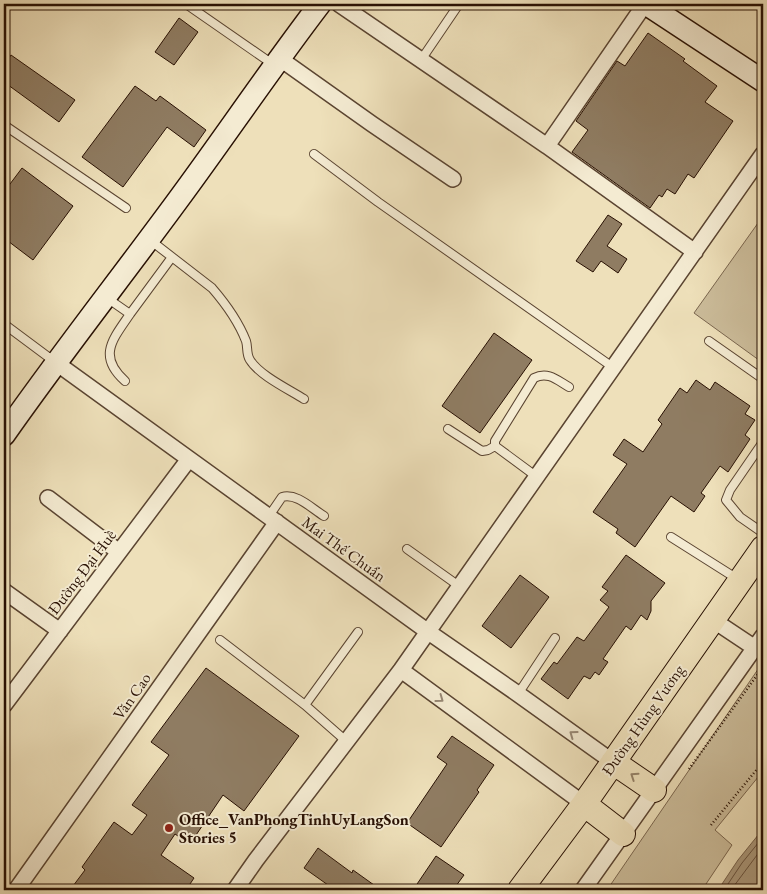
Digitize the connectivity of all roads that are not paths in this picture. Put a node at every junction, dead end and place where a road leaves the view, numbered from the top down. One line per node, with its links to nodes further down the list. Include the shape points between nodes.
1 (186, 4): 7 (lane)
2 (320, 4): 7 (street)
3 (339, 4): 6 (street)
4 (459, 4): 6 (lane)
5 (645, 4): 8 (street); 10 (street)
6 (421, 60): 10 (street)
7 (277, 61): 13 (street); 15 (street)
8 (763, 81)
9 (4, 125): 14 (lane)
10 (547, 146): 16 (street)
11 (314, 154): 23 (lane)
12 (763, 154): 16 (street)
13 (453, 179)
14 (126, 208)
15 (149, 239): 17 (lane); 18 (street)
16 (695, 252): 23 (street)
17 (172, 257): 19 (lane); 27 (lane, via 219,295 241,331 253,365)
18 (105, 297): 19 (lane); 22 (street)
19 (130, 314): 25 (lane, via 109,351 110,363)
20 (4, 324): 22 (lane)
21 (709, 341): 24 (lane)
22 (55, 362): 29 (street); 32 (street, Mai Thế Chuẩn)
23 (614, 368): 33 (street)
24 (763, 380)
25 (125, 381)
26 (569, 386): 31 (lane, via 546,374 534,378 497,434)
27 (304, 398)
28 (448, 429): 31 (lane, via 482,451)
29 (4, 435)
30 (763, 442): 37 (lane, via 726,500 740,517)
31 (495, 446): 33 (lane)
32 (189, 459): 36 (street, Mai Thế Chuẩn); 41 (street, Đường Đại Huề)
33 (537, 477): 43 (street)
34 (48, 498): 41 (street)
35 (324, 516): 36 (lane, via 289,496 282,498)
36 (273, 519): 47 (street, Mai Thế Chuẩn); 61 (street, Văn Cao)
37 (763, 533)
38 (671, 537): 42 (lane)
39 (763, 548): 42 (main road, Đường Hùng Vương)
40 (407, 549): 43 (lane)
41 (119, 552): 46 (street, Đường Đại Huề)
42 (740, 581): 45 (main road, Đường Hùng Vương)
43 (459, 586): 47 (street)
44 (4, 591): 46 (street)
45 (713, 620): 51 (street); 57 (main road, Đường Hùng Vương)
46 (60, 630): 54 (street, Đường Đại Huề)
47 (427, 631): 52 (street); 53 (street, Mai Thế Chuẩn)
48 (358, 632): 55 (lane)
49 (555, 638): 53 (lane)
50 (220, 640): 55 (lane)
51 (759, 642): 58 (street)
52 (401, 670): 56 (street); 59 (street, one-way to 59)
53 (518, 694): 57 (street, Mai Thế Chuẩn, one-way to 53)
54 (4, 705)
55 (305, 705): 56 (lane)
56 (346, 741): 62 (street)
57 (613, 762): 58 (main road, one-way to 57); 59 (main road, Đường Hùng Vương)
58 (654, 790): 60 (street)
59 (584, 804): 60 (main road); 63 (main road, Đường Hùng Vương)
60 (623, 834): 64 (street)
61 (16, 890)
62 (235, 890)
63 (520, 890)
64 (583, 890)

